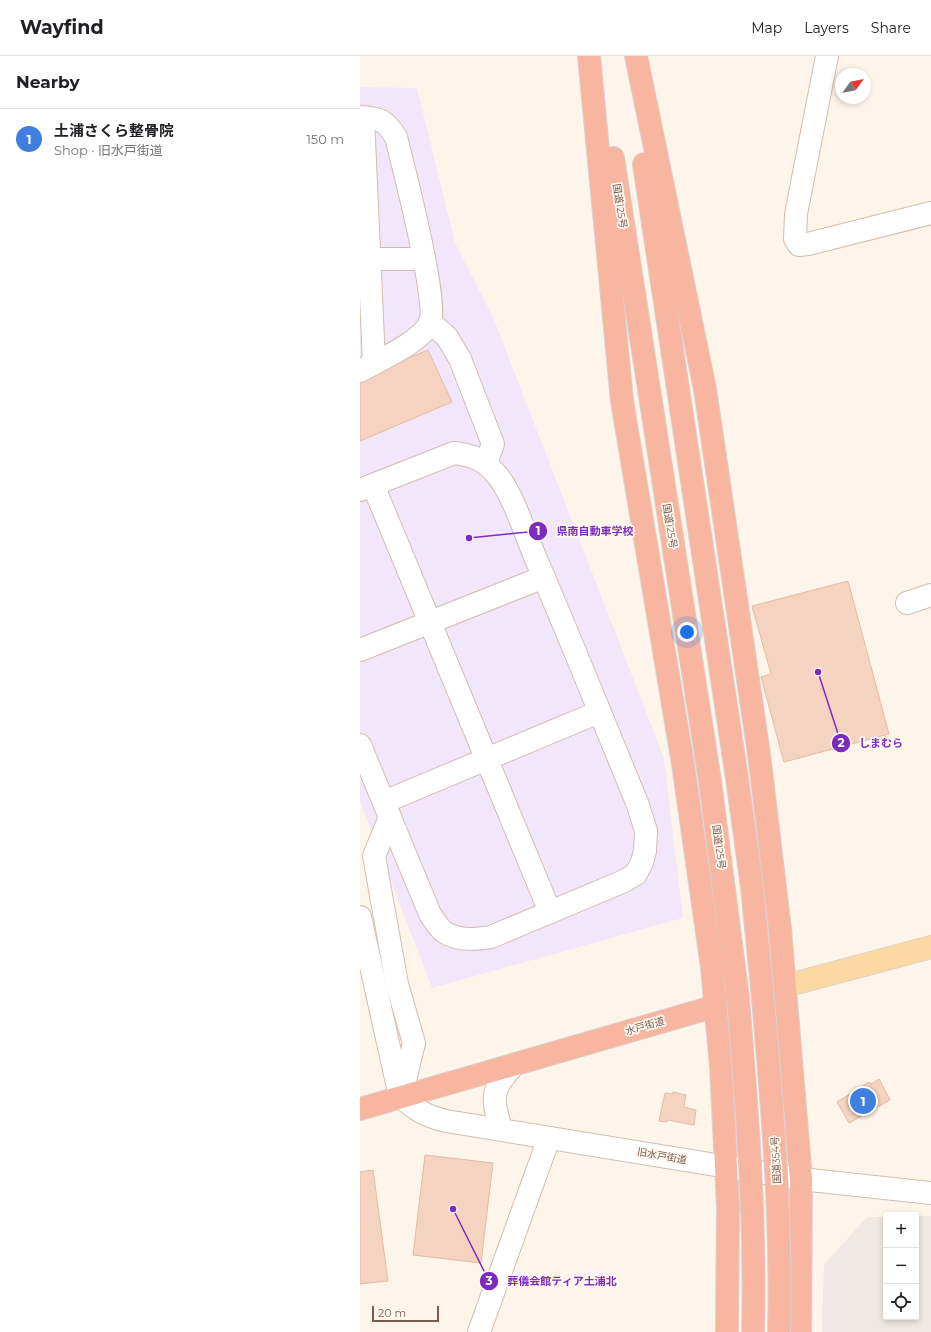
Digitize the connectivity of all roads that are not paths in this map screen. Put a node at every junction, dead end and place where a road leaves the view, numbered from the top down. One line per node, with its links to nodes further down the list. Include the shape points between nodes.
1 (589, 56): 27 (highway, via 622,401 683,764)
2 (597, 56): 38 (highway, 国道125号, bridge, via 710,782 738,998 751,1184)
3 (629, 56): 39 (highway, 国道354号, bridge, via 752,887 775,1146 779,1225)
4 (636, 56): 26 (highway, via 705,389 759,754)
5 (827, 56): 7 (street, via 796,214 795,239 799,245 808,244)
6 (361, 117): 8 (street); 9 (street, via 378,119 386,123 396,138)
7 (931, 213)
8 (365, 259): 9 (street); 11 (street)
9 (424, 259): 10 (street, via 433,308)
10 (430, 322): 11 (street, via 410,342); 12 (street, via 447,337 460,358 493,444)
11 (367, 367)
12 (486, 463): 13 (street, via 470,455 454,453); 14 (street, via 498,475 506,489)
13 (366, 488): 17 (street)
14 (544, 577): 17 (street); 19 (street)
15 (931, 595): 16 (street)
16 (907, 603)
17 (428, 622): 18 (street); 21 (street)
18 (360, 650)
19 (599, 712): 21 (street); 23 (street, via 638,805 646,831 642,862 636,874 624,881)
20 (360, 745): 22 (street)
21 (487, 759): 22 (street); 23 (street)
22 (387, 809): 23 (street, via 430,914 444,932 463,939 491,937); 29 (street, via 374,856 397,984 414,1043)
23 (550, 912)
24 (360, 917): 29 (street)
25 (931, 948): 26 (main road, 水戸街道)
26 (785, 986): 27 (highway, 水戸街道); 34 (highway)
27 (716, 1006): 28 (highway, 水戸街道); 33 (highway)
28 (515, 1064): 29 (highway, 水戸街道); 31 (street, via 501,1079 496,1091 494,1105)
29 (401, 1097): 30 (highway, 水戸街道); 31 (street, 旧水戸街道, via 426,1116)
30 (360, 1109)
31 (501, 1129): 32 (street, 旧水戸街道)
32 (549, 1138): 33 (street, 旧水戸街道); 36 (street)
33 (726, 1167): 34 (street, 旧水戸街道); 37 (highway)
34 (801, 1179): 35 (street, 旧水戸街道); 40 (highway)
35 (931, 1193)
36 (479, 1332)
37 (727, 1332)
38 (753, 1332)
39 (779, 1332)
40 (800, 1332)

